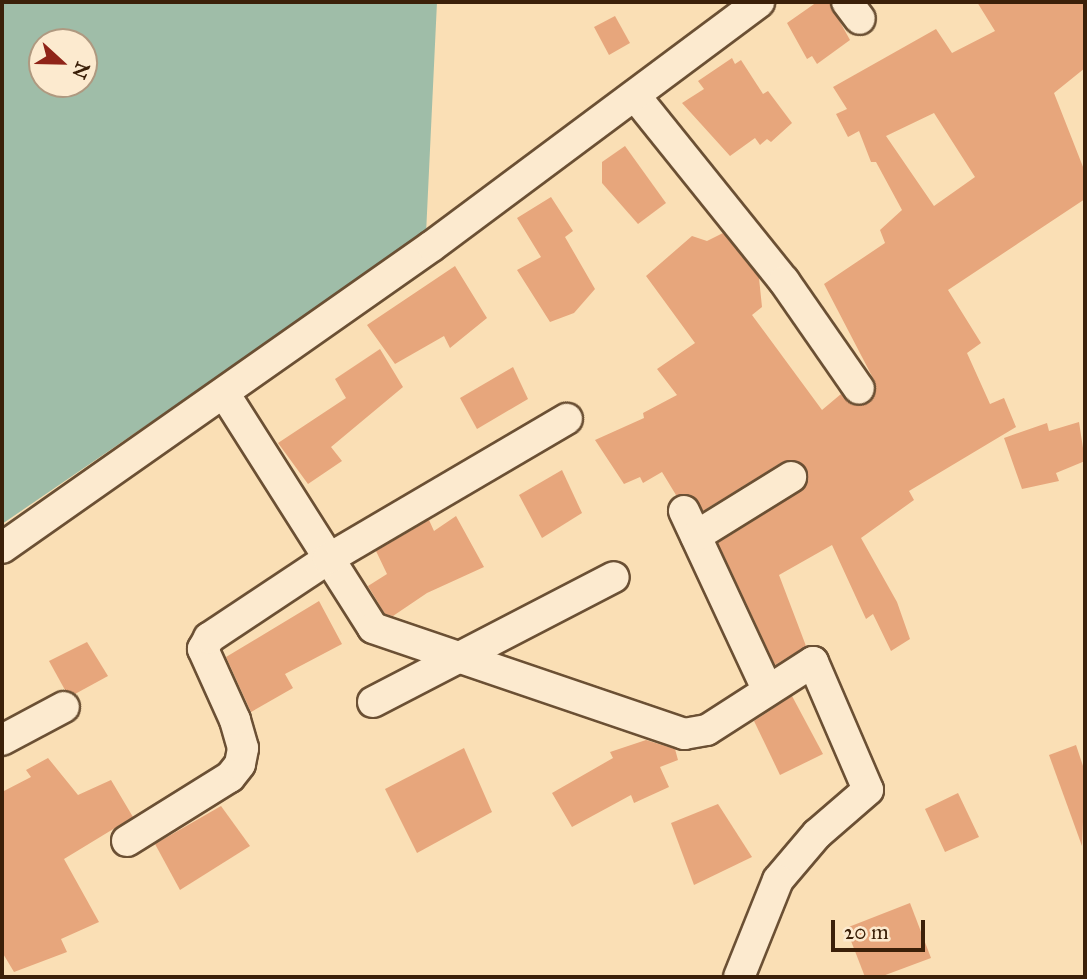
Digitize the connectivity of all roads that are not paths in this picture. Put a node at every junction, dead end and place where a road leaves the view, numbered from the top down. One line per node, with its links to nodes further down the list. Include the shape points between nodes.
1 (759, 2): 2 (street)
2 (636, 97): 3 (street, via 784,281); 4 (street)
3 (859, 388)
4 (224, 393): 7 (street); 8 (street)
5 (567, 419): 8 (street)
6 (791, 477): 11 (street, via 690,523)
7 (2, 548)
8 (328, 559): 10 (street, via 368,625); 15 (street, via 209,638 204,649 237,728 240,764 229,777)
9 (614, 578): 10 (street)
10 (458, 658): 11 (street, via 684,734 707,730); 12 (street)
11 (767, 689): 16 (street, via 813,662 868,790 817,834 778,880)
12 (373, 702)
13 (64, 707): 14 (street)
14 (2, 740)
15 (127, 841)
16 (739, 977)

